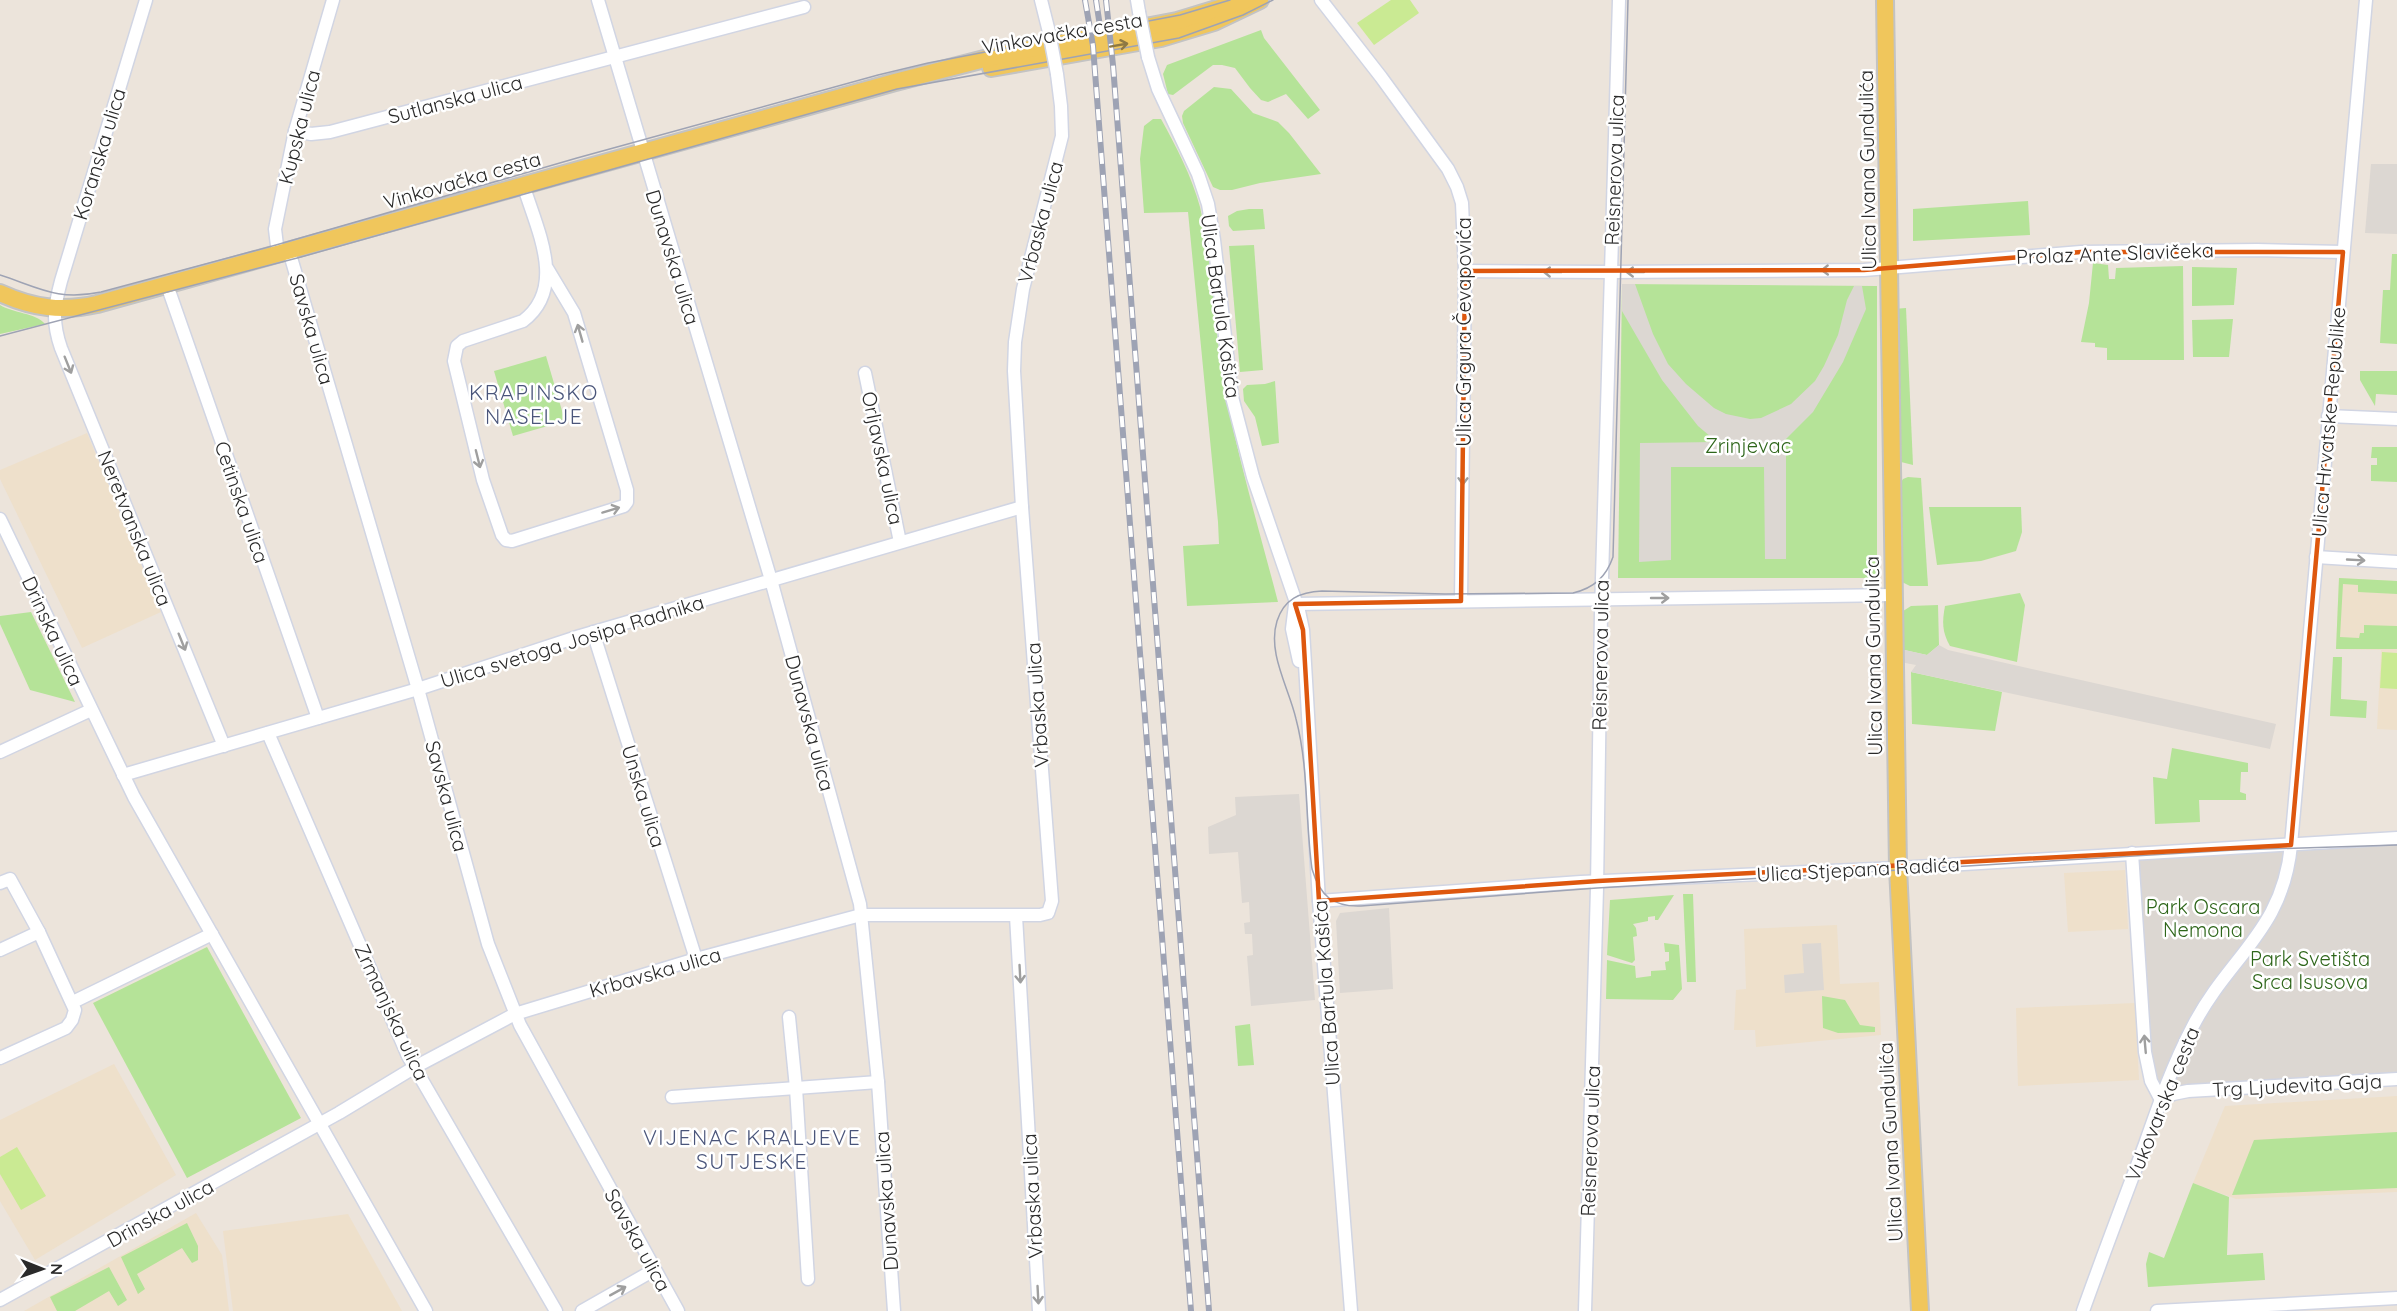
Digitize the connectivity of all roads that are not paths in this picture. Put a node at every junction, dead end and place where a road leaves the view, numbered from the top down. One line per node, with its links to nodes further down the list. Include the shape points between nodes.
1 (146, 0): 28 (street, Koranska ulica)
2 (333, 0): 15 (street, Kupska ulica)
3 (598, 0): 13 (street)
4 (1041, 0): 32 (street, Vrbaska ulica, bridge, via 1057,74 1062,136 1023,289 1015,342)
5 (1246, 0): 14 (main road, Vinkovačka cesta, via 1177,21 1005,54)
6 (1260, 0): 14 (main road, Vinkovačka cesta, one-way to 6, via 989,68 1161,38 1214,22)
7 (1321, 0): 22 (street, Ulica Grgura Čevapovića, via 1458,187)
8 (1619, 0): 23 (street, Reisnerova ulica)
9 (1885, 0): 21 (main road, Ulica Ivana Gundulića)
10 (2366, 0): 18 (street, Ulica Hrvatske Republike)
11 (1138, 6): 41 (street, Ulica Bartula Kašića, bridge, via 1158,89 1204,189 1214,240 1232,397 1247,457)
12 (804, 7): 13 (street, Sutlanska ulica)
13 (613, 58): 15 (street, Sutlanska ulica, via 330,132); 16 (street)
14 (936, 73): 16 (main road, Vinkovačka cesta)
15 (295, 131): 19 (street, Kupska ulica, via 274,229)
16 (642, 151): 17 (main road, Vinkovačka cesta); 37 (street, Dunavska ulica)
17 (523, 184): 19 (main road, Vinkovačka cesta); 20 (street)
18 (2343, 252): 21 (street, Prolaz Ante Slavičeka, via 2081,252); 30 (street, Ulica Hrvatske Republike)
19 (283, 253): 24 (main road, Vinkovačka cesta); 43 (street, Savska ulica)
20 (548, 268): 26 (street); 27 (street, via 547,287)
21 (1889, 269): 23 (street, one-way to 23); 38 (main road, Ulica Ivana Gundulića)
22 (1465, 271): 23 (street, one-way to 22); 40 (street, Ulica Grgura Čevapovića, one-way to 40)
23 (1611, 272): 39 (street, Reisnerova ulica)
24 (166, 285): 28 (main road, Vinkovačka cesta, via 83,307); 45 (street, Cetinska ulica)
25 (0, 293): 28 (main road, Vinkovačka cesta)
26 (566, 300): 27 (street); 27 (street, one-way to 26, via 523,321 463,341 457,346 454,362 483,480 502,535 512,541 627,502 627,490 574,313)
27 (540, 303)
28 (55, 309): 47 (street, Neretvanska ulica, one-way to 47, via 54,323 61,348)
29 (865, 373): 34 (street, Orljavska ulica)
30 (2328, 416): 31 (street); 35 (street, Ulica Hrvatske Republike)
31 (2397, 419)
32 (1022, 507): 34 (street, Ulica svetoga Josipa Radnika); 58 (street, Vrbaska ulica, via 1052,906 1045,914)
33 (0, 519): 44 (street, Drinska ulica)
34 (900, 542): 37 (street, Ulica svetoga Josipa Radnika)
35 (2316, 558): 36 (street, one-way to 36); 51 (street, Ulica Hrvatske Republike)
36 (2397, 562)
37 (771, 580): 42 (street, Ulica svetoga Josipa Radnika); 57 (street, Dunavska ulica)
38 (1893, 595): 39 (street, one-way to 38); 53 (main road, Ulica Ivana Gundulića)
39 (1601, 598): 40 (street); 54 (street, Reisnerova ulica)
40 (1461, 601): 41 (street)
41 (1295, 604): 56 (street, Ulica Bartula Kašića, via 1303,630)
42 (593, 632): 43 (street, Ulica svetoga Josipa Radnika); 62 (street, Unska ulica)
43 (418, 689): 45 (street, Ulica svetoga Josipa Radnika); 64 (street, Savska ulica, via 488,944)
44 (91, 710): 48 (street, Drinska ulica); 49 (street, Drinska ulica)
45 (318, 718): 46 (street, Ulica svetoga Josipa Radnika)
46 (268, 733): 47 (street, Ulica svetoga Josipa Radnika); 67 (street, Zrmanjska ulica)
47 (224, 746): 49 (street, Ulica svetoga Josipa Radnika)
48 (0, 752)
49 (123, 775): 60 (street, Drinska ulica)
50 (2397, 838): 51 (street, Ulica Stjepana Radića)
51 (2291, 844): 52 (street, Ulica Stjepana Radića); 72 (street, Vukovarska cesta, via 2287,874 2276,907 2193,1025)
52 (2132, 853): 53 (street, Ulica Stjepana Radića); 72 (street, one-way to 52, via 2151,1081 2145,1052)
53 (1898, 868): 54 (street, Ulica Stjepana Radića); 86 (main road, Ulica Ivana Gundulića)
54 (1598, 881): 56 (street, Ulica Stjepana Radića); 85 (street, Reisnerova ulica)
55 (0, 883): 59 (street, via 10,879)
56 (1319, 901): 84 (street, Ulica Bartula Kašića)
57 (861, 915): 58 (street, Krbavska ulica); 62 (street, Krbavska ulica); 69 (street, Dunavska ulica)
58 (1017, 916): 83 (street, Vrbaska ulica, one-way to 83)
59 (39, 932): 61 (street); 63 (street)
60 (212, 934): 63 (street); 73 (street, Drinska ulica)
61 (0, 950)
62 (696, 959): 64 (street, Krbavska ulica)
63 (73, 1002): 66 (street, via 75,1010 66,1028)
64 (515, 1014): 67 (street, Krbavska ulica); 74 (street, Savska ulica)
65 (789, 1017): 70 (street)
66 (0, 1058)
67 (415, 1067): 73 (street, Krbavska ulica); 79 (street, Zrmanjska ulica)
68 (2397, 1079): 72 (street, Trg Ljudevita Gaja, via 2188,1091)
69 (878, 1082): 70 (street); 82 (street, Dunavska ulica)
70 (796, 1088): 71 (street); 75 (street)
71 (672, 1097)
72 (2161, 1100): 87 (street, Vukovarska cesta)
73 (320, 1124): 77 (street, Drinska ulica); 78 (street, Drinska ulica)
74 (654, 1270): 80 (street, one-way to 74); 81 (street, Savska ulica)
75 (808, 1279)
76 (2397, 1298): 88 (street)
77 (0, 1300)
78 (426, 1311)
79 (556, 1311)
80 (582, 1311)
81 (678, 1311)
82 (894, 1311)
83 (1039, 1311)
84 (1351, 1311)
85 (1585, 1311)
86 (1920, 1311)
87 (2083, 1311)
88 (2157, 1311)

